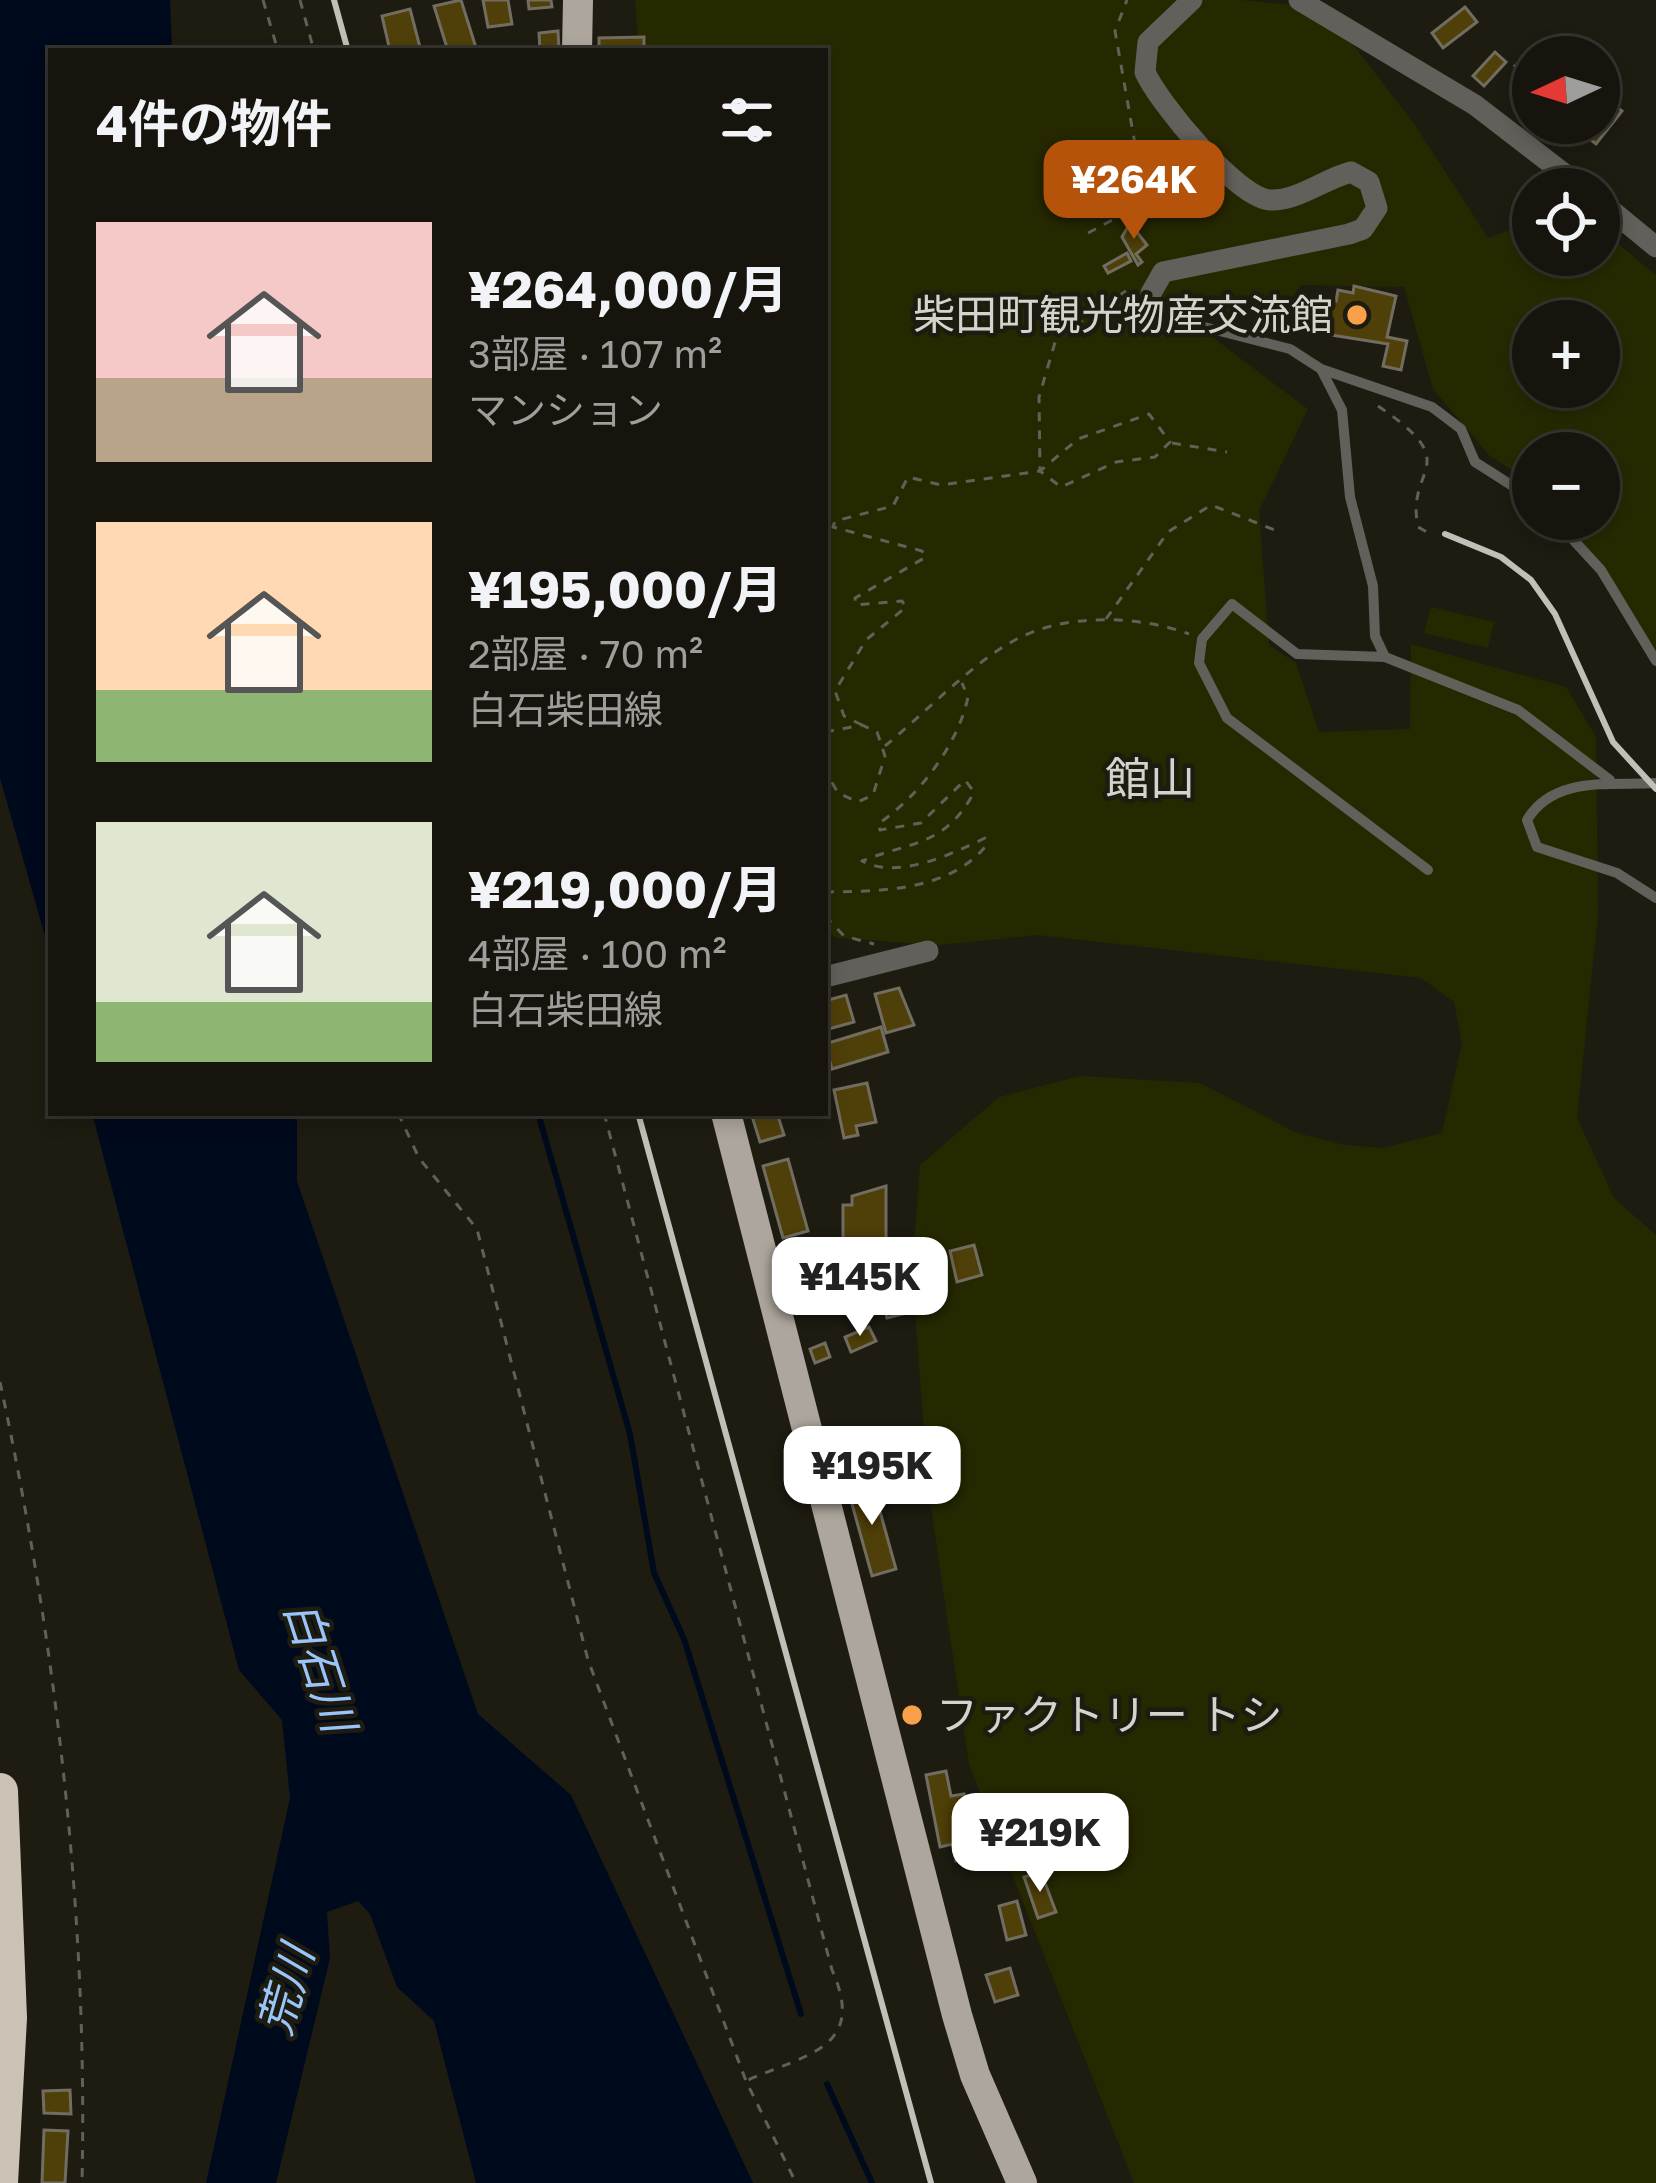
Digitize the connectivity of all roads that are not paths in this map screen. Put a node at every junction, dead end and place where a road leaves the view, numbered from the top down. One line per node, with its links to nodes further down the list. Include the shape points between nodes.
1 (578, 0): 4 (main road)
2 (1192, 0): 8 (street, via 1148,41 1145,72 1188,132 1252,195 1283,199 1351,172 1369,182 1377,208 1349,234 1162,272)
3 (1299, 0): 5 (street, via 1475,106)
4 (577, 48)
5 (1556, 168)
6 (1620, 217): 7 (street)
7 (1656, 247)
8 (1151, 293): 9 (lane, via 1169,318 1290,349)
9 (1321, 369): 10 (lane, via 1450,417 1474,462); 12 (lane, via 1342,410 1356,529)
10 (1512, 486)
11 (1573, 540): 13 (lane, via 1601,570)
12 (1385, 657): 14 (lane, via 1518,710); 16 (lane, via 1297,654 1232,604 1202,639 1199,663 1227,718)
13 (1656, 661)
14 (1610, 780): 15 (lane); 17 (lane, via 1535,807 1527,820 1531,834 1550,854 1617,873)
15 (1656, 783)
16 (1428, 870)
17 (1656, 898)
18 (918, 953): 19 (street)
19 (828, 976)
20 (727, 1116): 23 (main road, via 957,2015)
21 (0, 1791): 22 (highway, via 9,2018)
22 (0, 2183)
23 (1022, 2183)

